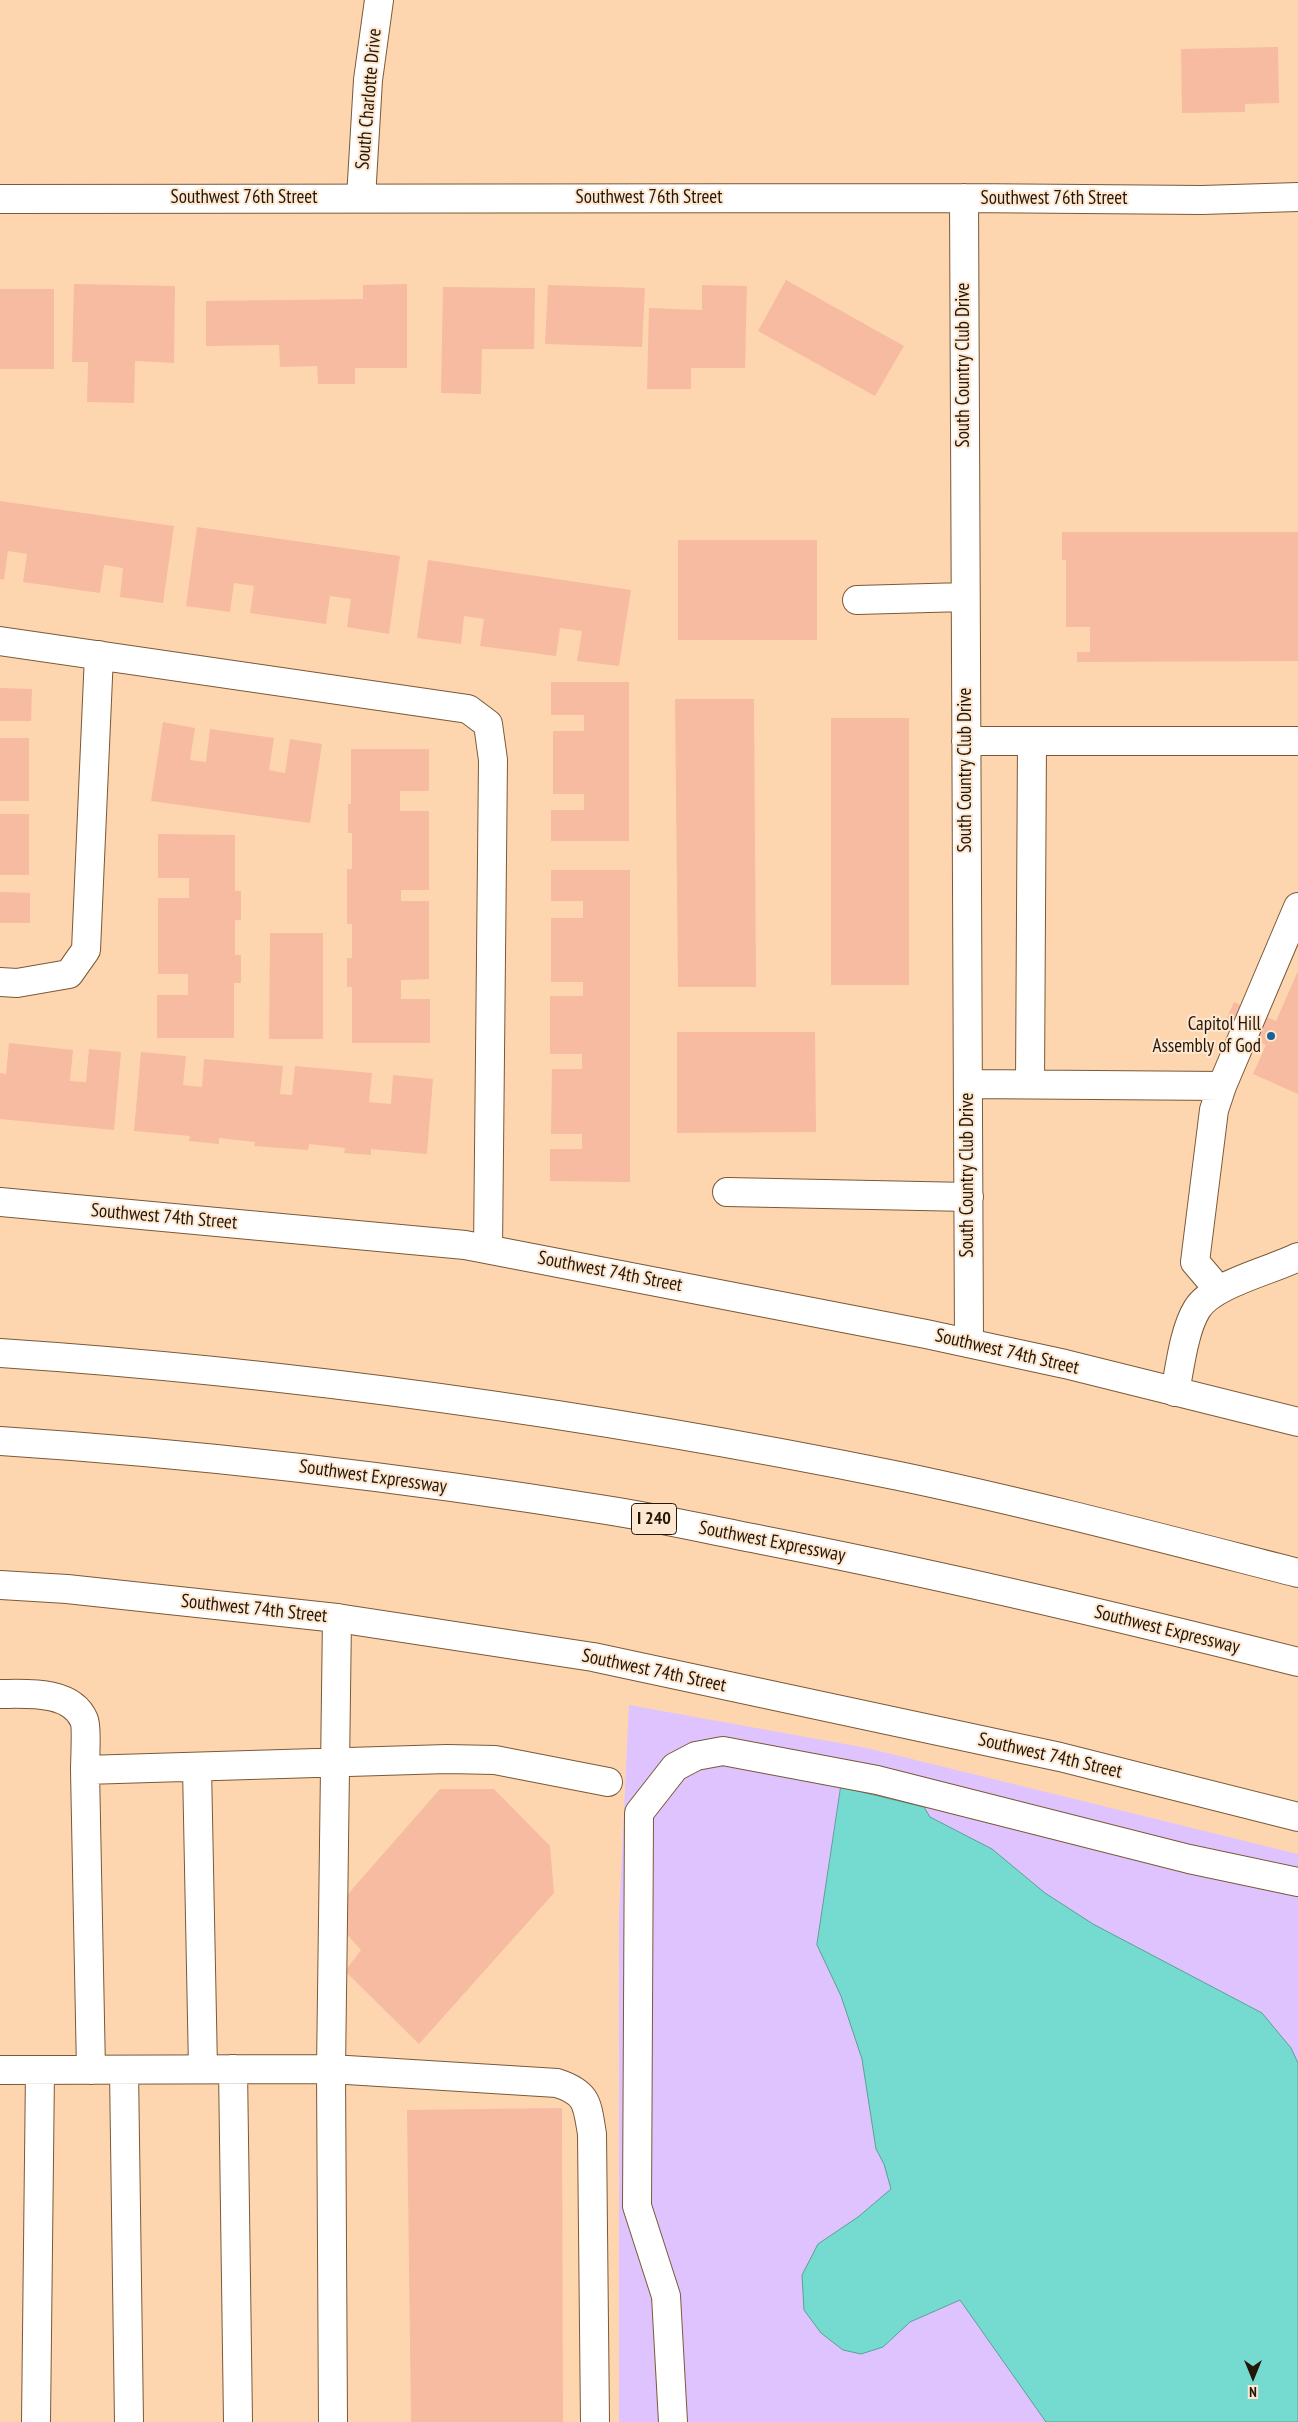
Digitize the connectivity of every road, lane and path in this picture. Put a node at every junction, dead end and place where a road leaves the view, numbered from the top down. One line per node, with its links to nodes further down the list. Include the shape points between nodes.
1 (379, 0): 3 (main road, South Charlotte Drive, via 368,80)
2 (1298, 197): 4 (main road, Southwest 76th Street, via 1202,200)
3 (361, 198): 4 (main road, Southwest 76th Street); 5 (main road, Southwest 76th Street)
4 (964, 198): 6 (main road, South Country Club Drive)
5 (0, 199)
6 (965, 597): 7 (main road); 10 (main road, South Country Club Drive)
7 (857, 600)
8 (0, 641): 9 (main road)
9 (99, 655): 14 (main road, via 86,950 69,974 17,984); 21 (main road, via 468,710 488,724 493,760)
10 (966, 741): 12 (main road); 15 (main road, South Country Club Drive)
11 (1298, 741): 12 (main road)
12 (1032, 742): 16 (main road)
13 (1298, 907): 17 (main road)
14 (0, 982)
15 (968, 1084): 16 (main road); 19 (main road, South Country Club Drive)
16 (1030, 1084): 17 (main road)
17 (1222, 1086): 23 (main road, via 1214,1110 1195,1262)
18 (727, 1192): 19 (main road)
19 (969, 1197): 24 (main road, South Country Club Drive)
20 (0, 1202): 21 (main road, Southwest 74th Street, via 465,1244)
21 (488, 1249): 24 (main road, Southwest 74th Street)
22 (1298, 1257): 23 (main road)
23 (1218, 1289): 26 (main road, via 1197,1309 1187,1336)
24 (969, 1343): 26 (main road, Southwest 74th Street)
25 (0, 1353): 29 (main road, via 112,1360 326,1382 528,1410 706,1440 910,1479 1099,1522)
26 (1175, 1392): 27 (main road, Southwest 74th Street)
27 (1298, 1422)
28 (0, 1441): 32 (main road, Southwest Expressway / I 240, via 88,1446 325,1470 608,1510 874,1562)
29 (1298, 1573)
30 (0, 1584): 31 (main road, Southwest 74th Street)
31 (337, 1618): 34 (main road); 38 (main road, Southwest 74th Street, via 603,1659 1060,1757)
32 (1298, 1662)
33 (0, 1694): 36 (main road, via 36,1694 68,1701 84,1720)
34 (335, 1764): 35 (main road); 37 (main road, via 495,1760); 42 (main road)
35 (197, 1767): 36 (main road); 40 (main road)
36 (85, 1770): 45 (main road)
37 (608, 1782)
38 (1298, 1817)
39 (1298, 1882): 52 (main road, via 1189,1859 877,1780 723,1751 696,1756 676,1766 639,1813 637,2186 637,2206 666,2296)
40 (203, 2069): 41 (main road); 46 (main road)
41 (233, 2069): 42 (main road); 49 (main road)
42 (331, 2069): 50 (main road); 51 (main road, via 557,2083 575,2089 587,2104 592,2134)
43 (0, 2070): 44 (main road)
44 (40, 2070): 45 (main road); 47 (main road)
45 (91, 2070): 46 (main road)
46 (124, 2070): 48 (main road)
47 (36, 2422)
48 (129, 2422)
49 (238, 2422)
50 (334, 2422)
51 (595, 2422)
52 (673, 2422)

